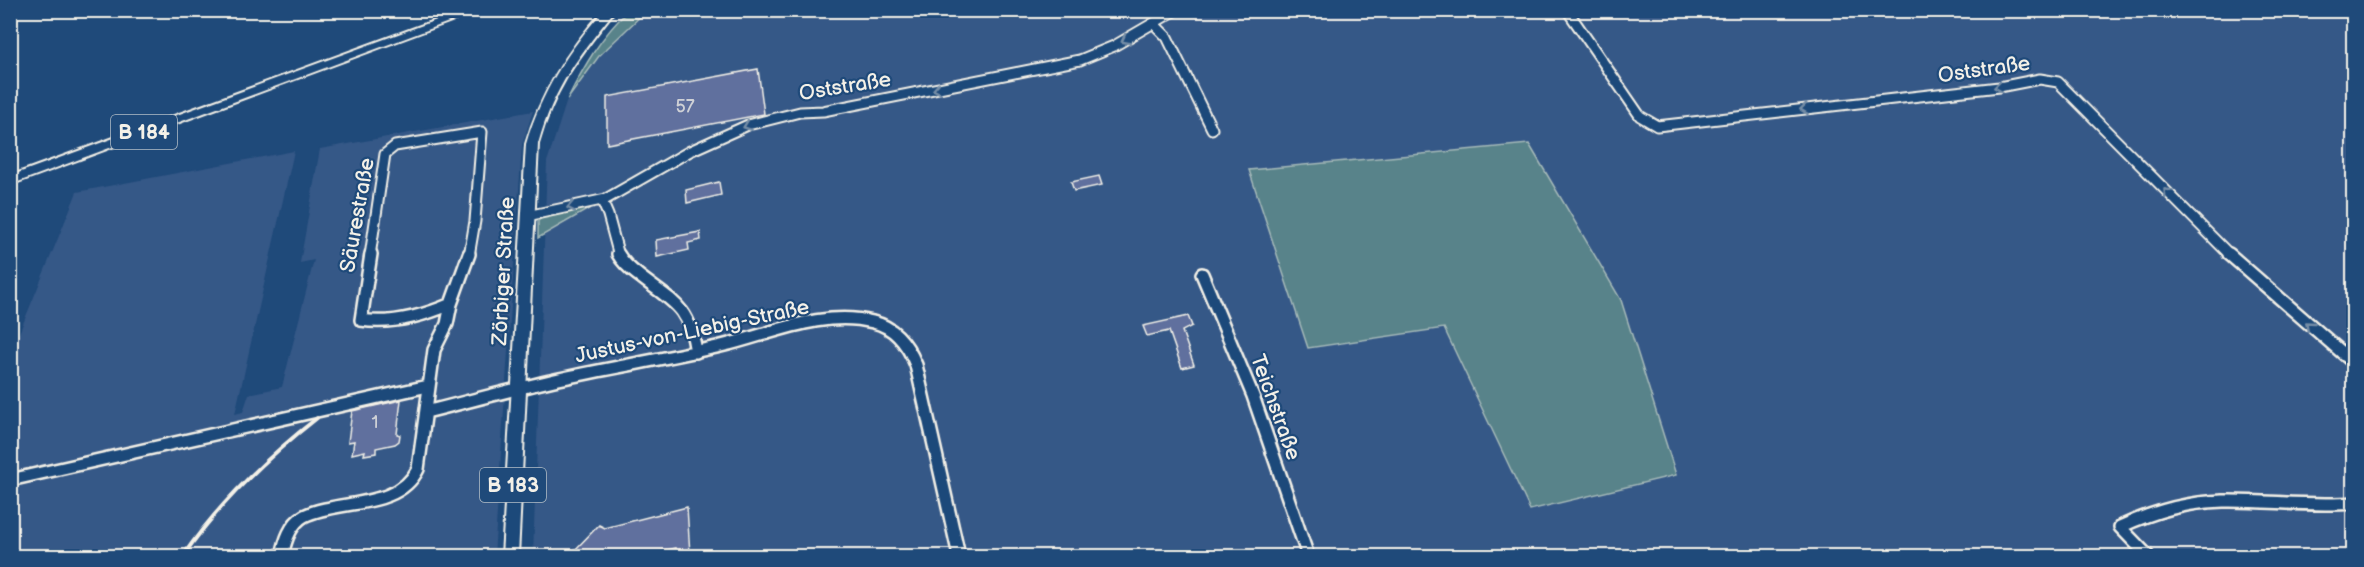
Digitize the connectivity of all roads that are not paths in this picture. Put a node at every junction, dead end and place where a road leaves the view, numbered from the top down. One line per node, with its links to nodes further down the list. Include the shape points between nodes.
1 (476, 10): 7 (main road, B 184)
2 (610, 10): 9 (main road, Zörbiger Straße / B 183, via 565,66 542,109 530,156)
3 (1176, 10): 5 (street, Oststraße)
4 (1567, 10): 13 (street, Oststraße, one-way to 4, via 2225,251 2058,82 2040,79 1657,126 1640,116)
5 (1154, 24): 6 (street, via 1167,37); 8 (street, Oststraße, one-way to 8, via 1098,53 1060,65 764,119 690,150)
6 (1212, 129)
7 (10, 181)
8 (602, 201): 9 (street, Oststraße, one-way to 9); 12 (street, via 619,255 643,279 679,305 693,331)
9 (527, 216): 15 (main road, Zörbiger Straße / B 183)
10 (1202, 274): 22 (street, Teichstraße, via 1253,396)
11 (451, 304): 11 (street, Säurestraße, via 468,263 482,132 395,146 385,154 361,320 373,323); 14 (street, Säurestraße, via 447,324 434,350)
12 (696, 352): 15 (street, Justus-von-Liebig-Straße); 21 (street, Justus-von-Liebig-Straße, via 829,321 875,322 897,334 913,355)
13 (2354, 363)
14 (428, 386): 16 (street, Säurestraße); 17 (street)
15 (517, 389): 16 (street); 20 (main road, Zörbiger Straße / B 183)
16 (426, 412): 19 (street, Säurestraße, via 418,469 411,481 392,494 305,516 286,535)
17 (10, 480)
18 (2354, 503): 23 (street, via 2311,506 2207,502 2120,527)
19 (282, 556)
20 (510, 556)
21 (959, 556)
22 (1308, 556)
23 (2148, 556)

